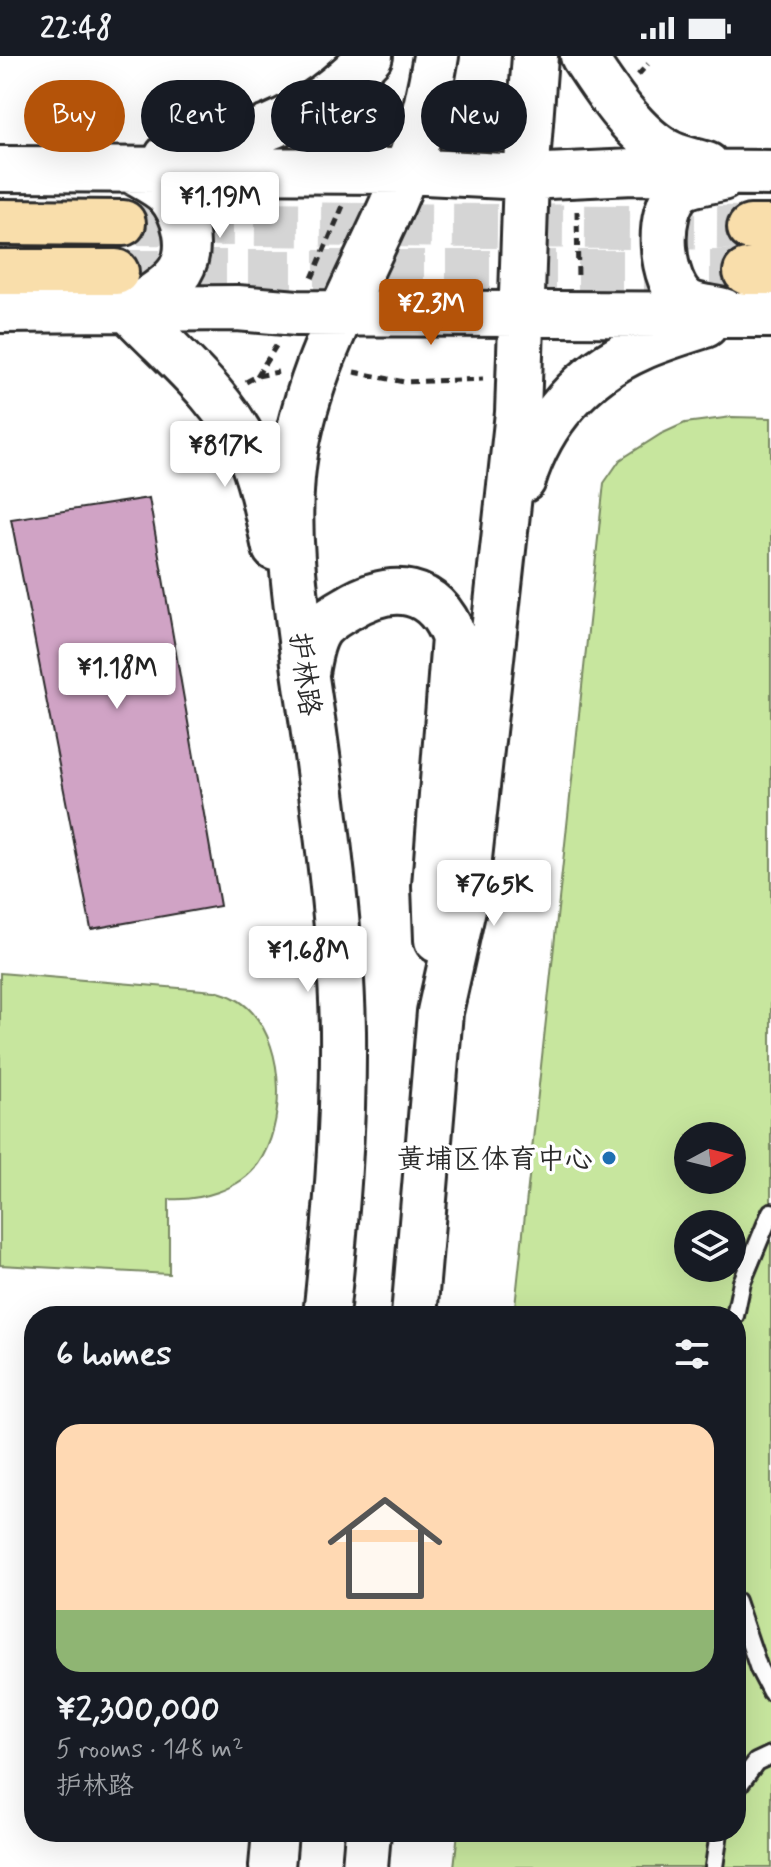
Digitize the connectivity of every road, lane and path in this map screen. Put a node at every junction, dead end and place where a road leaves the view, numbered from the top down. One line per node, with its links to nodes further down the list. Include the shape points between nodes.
1 (370, 56): 6 (main road, via 318,101 259,131)
2 (436, 56): 7 (main road, 护林路, via 430,95)
3 (535, 56): 11 (main road)
4 (583, 56): 9 (main road, via 613,103 669,154)
5 (0, 169): 6 (main road)
6 (131, 170): 8 (main road); 15 (main road, via 167,193 186,233 179,272 162,289)
7 (405, 171): 8 (main road); 11 (main road); 17 (main road, 护林路)
8 (357, 172): 18 (path)
9 (754, 173): 10 (main road); 21 (main road, via 681,189 669,206 662,233 673,282 686,301)
10 (577, 176): 11 (main road); 20 (path)
11 (526, 177): 19 (main road)
12 (0, 222): 13 (main road)
13 (123, 223)
14 (0, 272): 15 (main road)
15 (123, 292): 16 (main road); 18 (main road); 25 (main road, via 216,398 250,454)
16 (0, 310)
17 (342, 312): 18 (main road); 19 (main road); 22 (main road, 护林路)
18 (297, 313): 22 (path, via 257,376)
19 (521, 313): 20 (main road); 23 (main road)
20 (578, 315): 21 (main road)
21 (752, 315): 24 (main road, via 640,348 606,366 565,400 529,458)
22 (320, 365): 23 (path, via 404,382); 25 (main road, 护林路, via 298,435 292,477 291,546)
23 (520, 378): 24 (main road)
24 (506, 533): 26 (main road, via 464,904)
25 (306, 673): 26 (main road, via 320,628 375,594 413,593 447,618 454,638 435,886); 28 (main road, 护林路, via 331,865 343,1029 340,1153)
26 (440, 1012): 29 (main road)
27 (771, 1212): 30 (lane)
28 (327, 1306)
29 (415, 1306)
30 (737, 1306)
31 (746, 1631): 32 (lane)
32 (771, 1692)
33 (771, 1755): 34 (lane, via 756,1762)
34 (746, 1776)
35 (274, 1842): 38 (main road)
36 (367, 1842): 39 (main road)
37 (718, 1842): 40 (lane)
38 (272, 1867)
39 (365, 1867)
40 (714, 1867)

